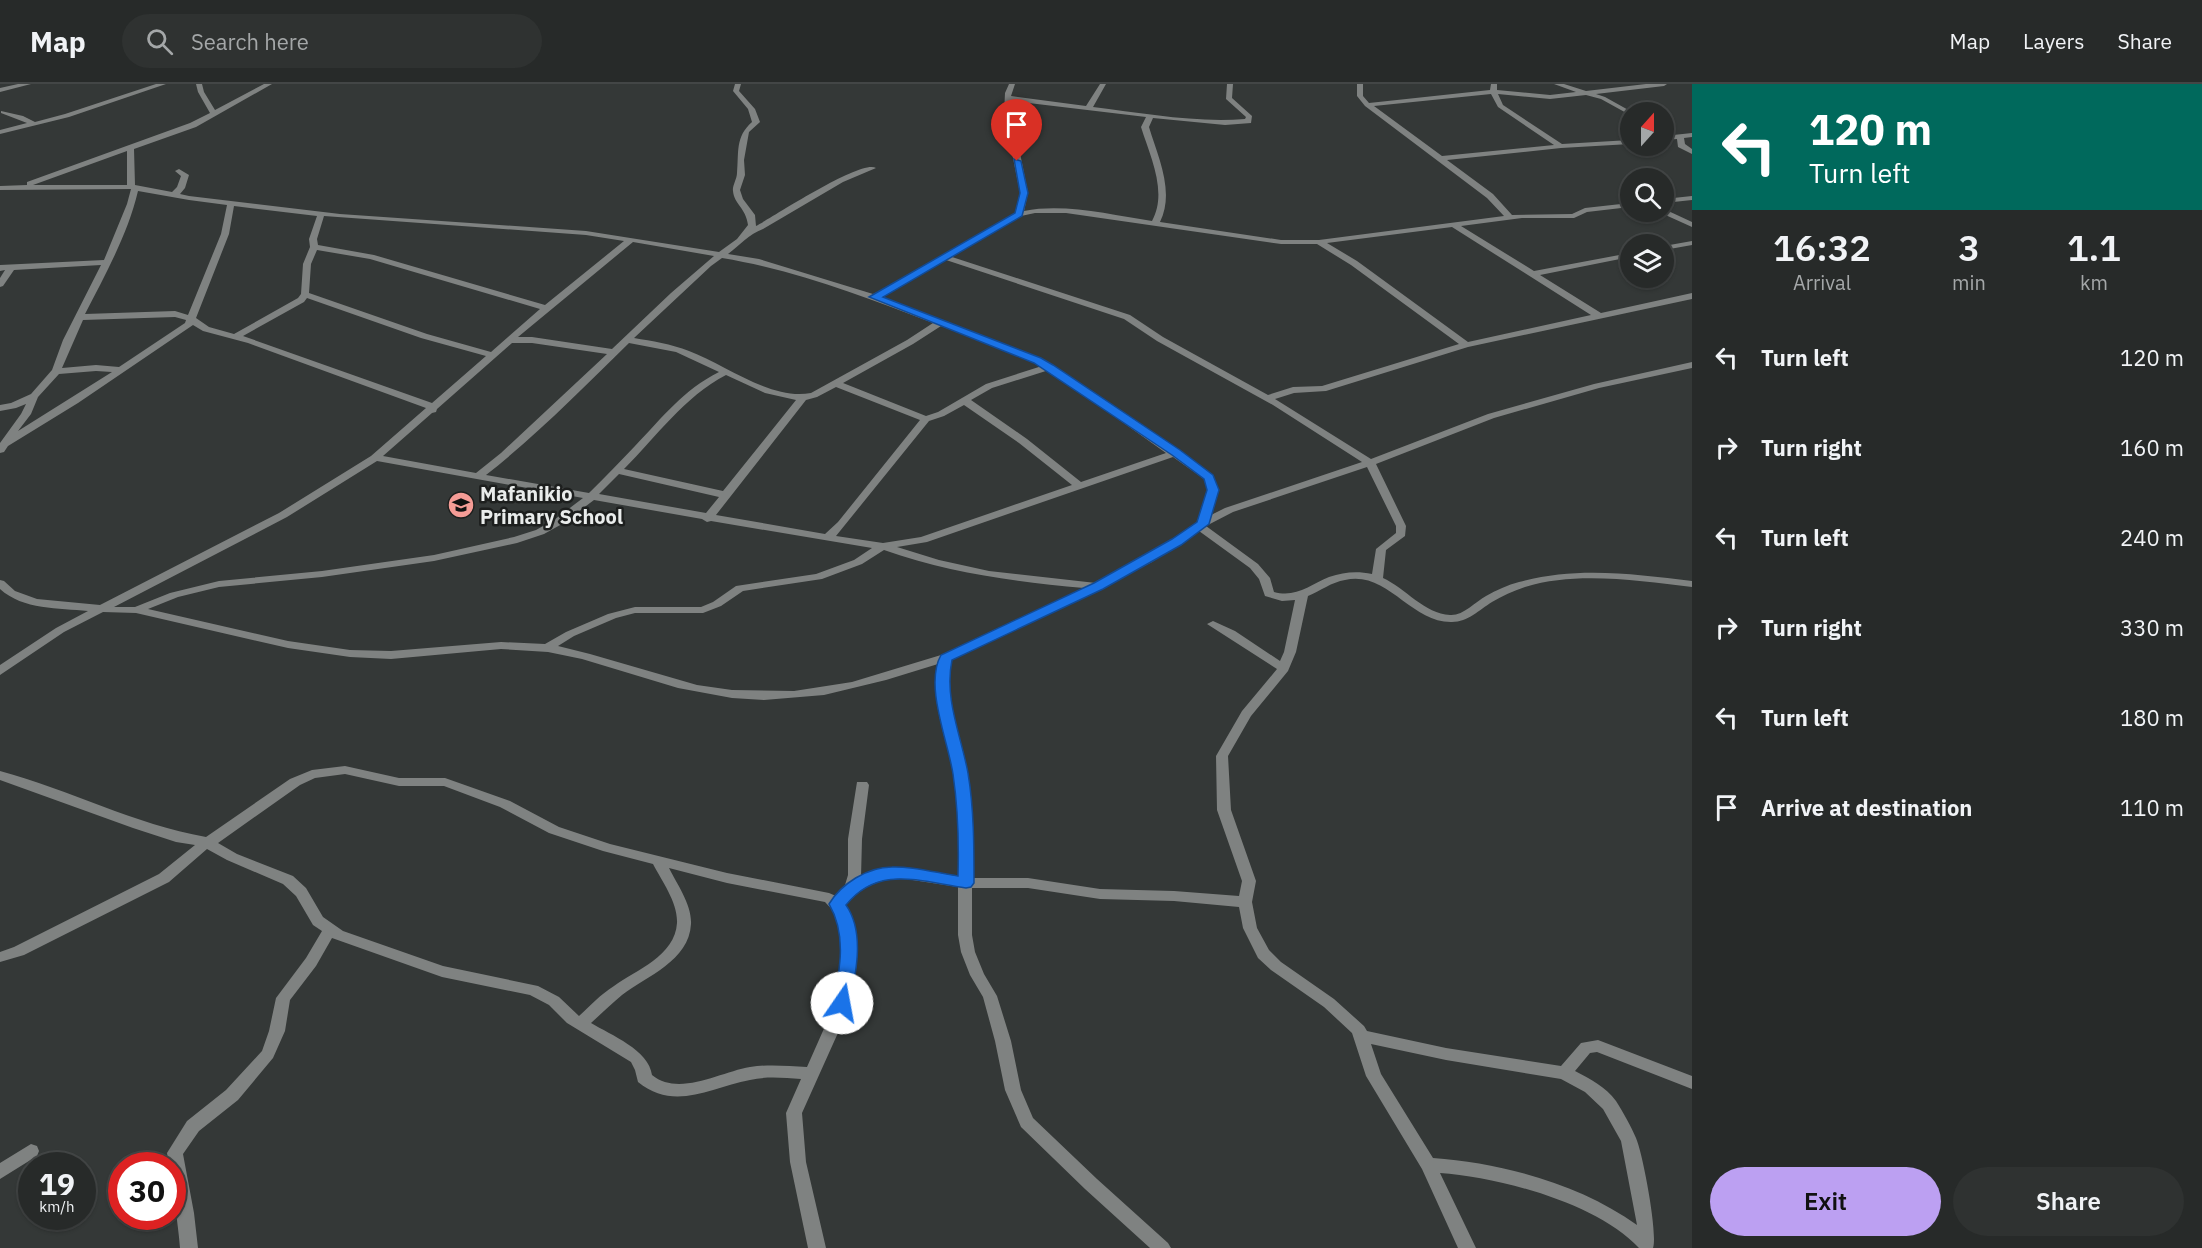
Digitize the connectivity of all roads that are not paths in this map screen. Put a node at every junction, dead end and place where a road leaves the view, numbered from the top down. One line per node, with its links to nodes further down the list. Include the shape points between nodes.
1 (28, 84): 13 (street)
2 (163, 84): 23 (street)
3 (199, 84): 21 (street)
4 (269, 84): 21 (street)
5 (738, 84): 50 (street, via 736,91 747,101 756,119 746,131 736,190 751,215 753,225)
6 (1012, 84): 16 (street)
7 (1103, 84): 18 (street)
8 (1230, 84): 22 (street, via 1229,99 1250,117 1248,121)
9 (1360, 84): 17 (street, via 1360,96)
10 (1494, 84): 14 (street)
11 (1557, 84): 15 (street)
12 (1664, 84): 15 (street)
13 (0, 90)
14 (1493, 93): 15 (street, via 1540,98); 17 (street); 29 (street, via 1500,106)
15 (1585, 94): 19 (street)
16 (1008, 98): 18 (street); 44 (street, via 1024,193)
17 (1367, 105): 32 (street)
18 (1089, 107): 22 (street)
19 (1620, 107)
20 (3, 112): 23 (street)
21 (214, 114): 30 (street)
22 (1150, 116): 48 (street, via 1145,127 1162,181 1159,217)
23 (34, 124): 24 (street)
24 (0, 132)
25 (1692, 135): 27 (street)
26 (1674, 140): 27 (street)
27 (1680, 141): 31 (street)
28 (1620, 143): 29 (street)
29 (1561, 146): 32 (street)
30 (131, 149): 36 (street); 37 (street)
31 (1692, 152)
32 (1439, 159): 46 (street, via 1490,196)
33 (872, 168): 50 (street, via 840,180)
34 (179, 171): 38 (street, via 185,175 184,180)
35 (0, 188): 36 (street)
36 (21, 188): 37 (street)
37 (133, 188): 38 (street); 59 (street, via 131,204)
38 (174, 195): 41 (street)
39 (1692, 198): 40 (street)
40 (1674, 200)
41 (231, 203): 43 (street); 68 (street, via 225,234)
42 (1620, 206): 46 (street, via 1585,210 1569,217)
43 (321, 214): 51 (street); 55 (street)
44 (1019, 214): 48 (street, via 1059,210); 57 (street)
45 (1674, 216): 49 (street)
46 (1510, 217): 47 (street)
47 (1452, 224): 52 (street); 62 (street)
48 (1154, 225): 52 (street, via 1258,240)
49 (1692, 225)
50 (749, 231): 56 (street)
51 (631, 239): 56 (street); 67 (street)
52 (1319, 242): 75 (street)
53 (1692, 243): 54 (street)
54 (1674, 246)
55 (314, 247): 64 (street); 67 (street, via 371,257)
56 (721, 255): 66 (street, via 756,261); 74 (street)
57 (945, 257): 66 (street); 86 (street, via 1121,315)
58 (1620, 257): 62 (street)
59 (107, 262): 61 (street); 70 (street)
60 (0, 268): 61 (street)
61 (11, 268): 63 (street)
62 (1533, 274): 69 (street)
63 (0, 284)
64 (304, 294): 72 (street, via 284,311); 77 (street)
65 (1692, 296): 69 (street)
66 (874, 297): 71 (street)
67 (546, 308): 73 (street)
68 (193, 316): 70 (street); 72 (street, via 206,329); 80 (street)
69 (1599, 316): 75 (street)
70 (80, 317): 81 (street)
71 (939, 323): 79 (street); 83 (street)
72 (235, 337): 89 (street, via 427,404)
73 (509, 340): 76 (street); 77 (street)
74 (627, 340): 76 (street); 82 (street, via 687,353)
75 (1466, 345): 86 (street, via 1323,389 1293,390)
76 (613, 352): 96 (street, via 505,456)
77 (492, 356): 89 (street)
78 (1692, 364): 94 (street, via 1491,416)
79 (1050, 367): 87 (street, via 989,386); 92 (street)
80 (120, 369): 81 (street); 91 (street)
81 (56, 370): 84 (street)
82 (727, 371): 85 (street, via 782,394); 95 (street, via 677,405)
83 (835, 383): 85 (street); 90 (street)
84 (34, 396): 88 (street); 91 (street)
85 (802, 398): 98 (street)
86 (1267, 398): 94 (street)
87 (964, 400): 90 (street); 97 (street)
88 (0, 408)
89 (433, 410): 93 (street)
90 (926, 419): 102 (street)
91 (2, 447)
92 (1176, 453): 97 (street); 101 (street, via 1212,483)
93 (375, 458): 96 (street); 109 (street, via 283,515)
94 (1370, 463): 101 (street, via 1229,510); 104 (street, via 1401,526 1401,534 1378,554)
95 (616, 471): 98 (street); 99 (street)
96 (478, 476): 99 (street)
97 (1079, 486): 103 (street, via 923,540)
98 (725, 495): 100 (street)
99 (592, 496): 100 (street); 110 (street, via 540,532 494,546 322,574 219,584)
100 (707, 519): 102 (street)
101 (1201, 525): 107 (street); 108 (street, via 1254,566 1264,578 1269,594)
102 (828, 538): 103 (street)
103 (883, 546): 107 (street, via 983,575); 112 (street, via 858,562 818,577 740,588 703,610 635,610 612,616)
104 (1377, 579): 106 (street, via 1428,611 1451,619 1515,587 1537,581 1581,576); 108 (street, via 1345,575)
105 (0, 583): 109 (street, via 11,593 34,602)
106 (1692, 584)
107 (1098, 586): 113 (street)
108 (1302, 596): 114 (street)
109 (101, 608): 110 (street); 115 (street, via 44,639)
110 (136, 610): 112 (street, via 269,642 352,654 508,646)
111 (1213, 624): 114 (street)
112 (547, 648): 113 (street, via 696,688 768,697 852,687)
113 (945, 658): 120 (street, via 943,700 960,773 966,825)
114 (1283, 667): 122 (street, via 1251,706 1222,756 1224,810 1249,882)
115 (0, 671)
116 (0, 775): 118 (street, via 138,825)
117 (862, 785): 121 (street)
118 (205, 842): 119 (street, via 218,837 295,782 312,774 345,770 399,782 445,782 505,804 554,830); 124 (street, via 288,880 302,891 318,921); 125 (street, via 182,867 164,878 20,951)
119 (658, 861): 123 (street, via 829,898); 126 (street, via 684,923 680,940 662,961)
120 (966, 883): 121 (street, via 893,872); 122 (street, via 1013,881 1100,894); 137 (street, via 968,952 990,996 1013,1090 1028,1122)
121 (852, 887): 123 (street)
122 (1245, 902): 127 (street, via 1250,928 1263,954 1329,1003)
123 (837, 904): 129 (street, via 845,915 850,961 838,1016)
124 (330, 930): 126 (street, via 442,970 533,990); 135 (street, via 283,998 278,1031 268,1054 232,1095 194,1126 175,1154)
125 (0, 957)
126 (581, 1023): 129 (street, via 636,1058 648,1082 667,1088 694,1089 749,1073)
127 (1362, 1036): 128 (street); 132 (street, via 1374,1076)
128 (1564, 1073): 130 (street, via 1586,1047 1598,1046); 134 (street, via 1590,1087 1609,1104 1623,1125 1634,1160)
129 (811, 1074): 136 (street, via 794,1113 798,1162)
130 (1692, 1083)
131 (31, 1151): 133 (street)
132 (1428, 1165): 134 (street, via 1469,1168 1514,1178 1630,1228); 138 (street)
133 (0, 1172)
134 (1646, 1245)
135 (189, 1248)
136 (817, 1248)
137 (1162, 1248)
138 (1467, 1248)

